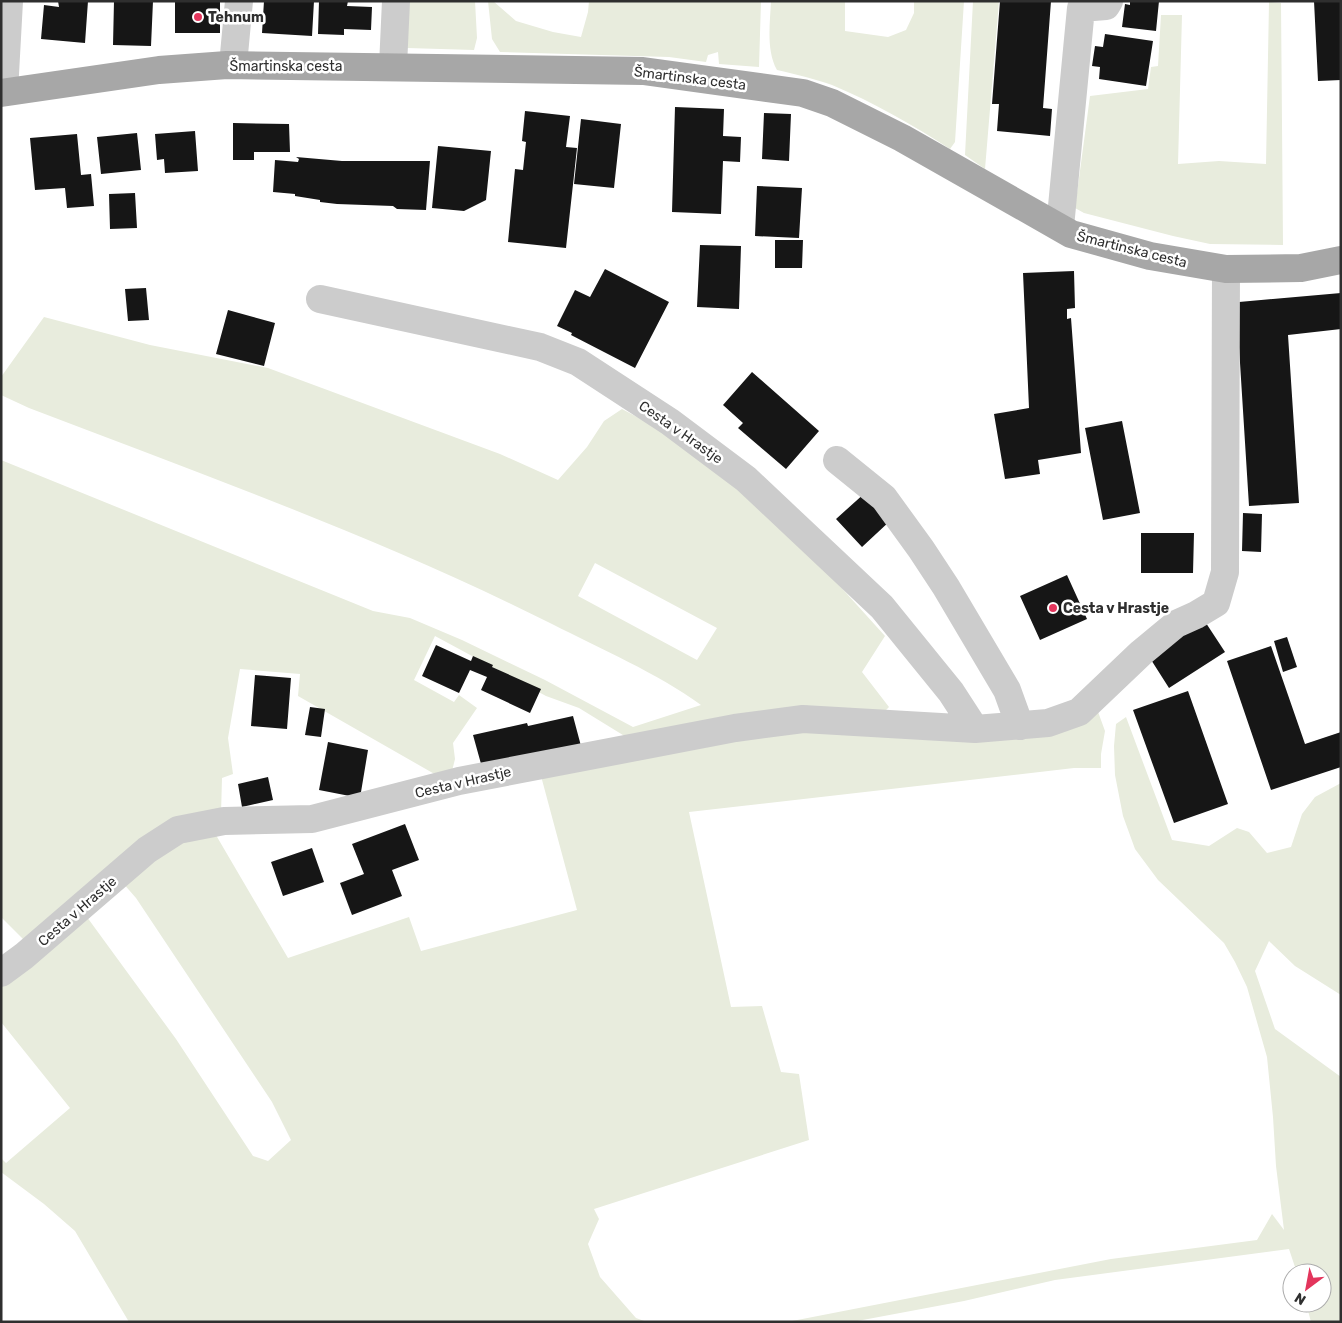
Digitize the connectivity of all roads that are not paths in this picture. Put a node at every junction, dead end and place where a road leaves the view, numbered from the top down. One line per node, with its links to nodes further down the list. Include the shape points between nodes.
1 (9, 1): 7 (street)
2 (240, 1): 5 (street)
3 (396, 1): 6 (street)
4 (1109, 1): 8 (street, via 1106,6 1081,8)
5 (233, 65): 6 (main road, Šmartinska cesta); 7 (main road, Šmartinska cesta, via 160,70)
6 (393, 66): 8 (main road, Šmartinska cesta, via 643,71 803,93 832,103 902,138)
7 (3, 92)
8 (1060, 227): 10 (main road, Šmartinska cesta, via 1071,234 1150,256)
9 (1341, 260): 10 (main road, Šmartinska cesta, via 1302,268)
10 (1226, 269): 13 (street, Cesta v Hrastje, via 1225,572 1216,603 1176,624 1080,712 1048,723)
11 (320, 299): 14 (street, Cesta v Hrastje, via 540,347 578,362 670,422 746,479 882,607 951,692)
12 (837, 460): 13 (street, via 884,498 920,549 1006,690)
13 (1020, 726): 14 (street, Cesta v Hrastje)
14 (975, 730): 15 (street, Cesta v Hrastje, via 803,719 735,728 459,780 312,819 224,821 178,830 147,850)
15 (1, 973)

